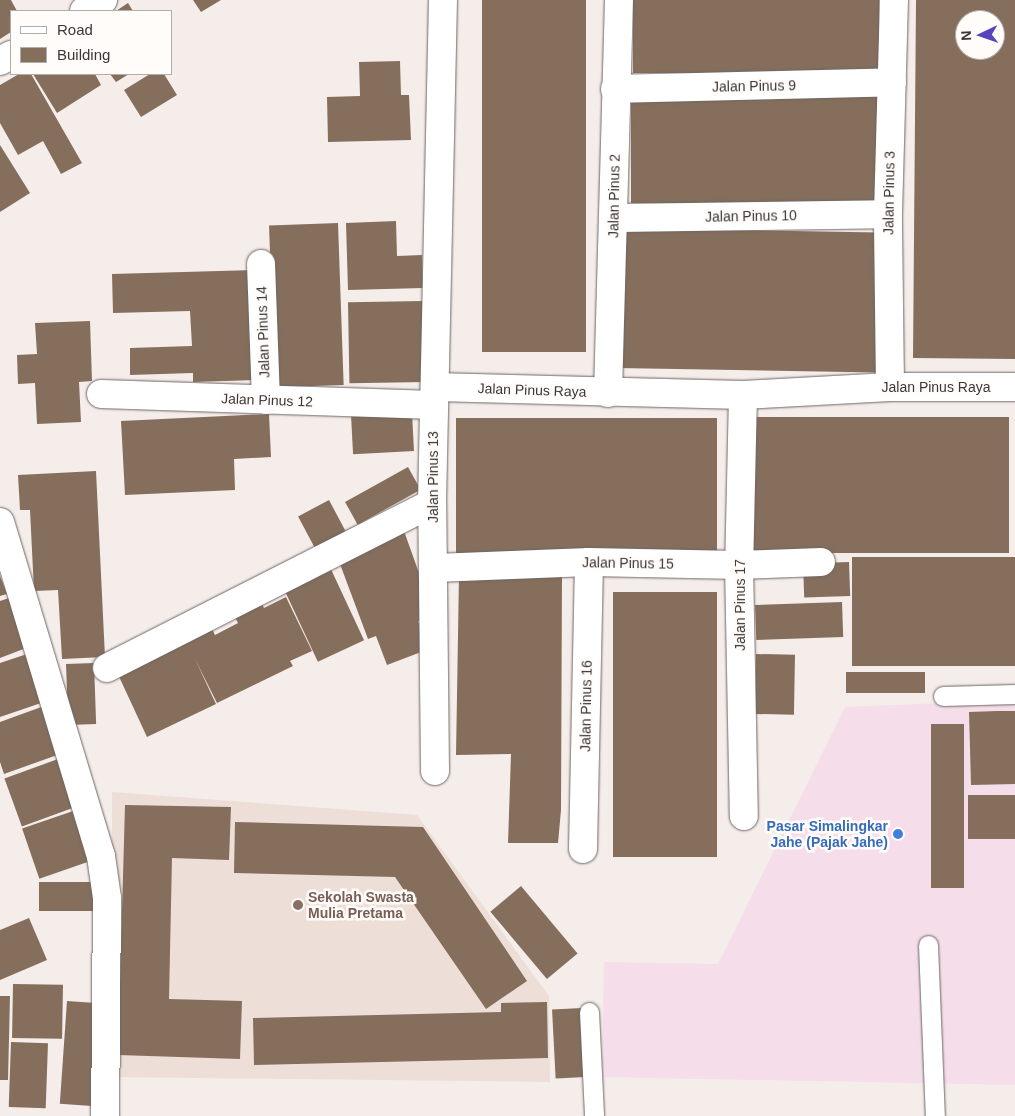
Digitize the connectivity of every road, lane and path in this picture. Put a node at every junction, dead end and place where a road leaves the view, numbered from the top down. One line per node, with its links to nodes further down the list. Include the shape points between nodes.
1 (103, 0): 5 (street)
2 (443, 0): 16 (street)
3 (619, 0): 7 (street, Jalan Pinus 2)
4 (894, 0): 6 (street, Jalan Pinus 3)
5 (86, 10)
6 (892, 82): 7 (street, Jalan Pinus 9); 8 (street, Jalan Pinus 3)
7 (615, 89): 9 (street, Jalan Pinus 2)
8 (888, 214): 9 (street, Jalan Pinus 10); 11 (street, Jalan Pinus 3)
9 (615, 218): 13 (street, Jalan Pinus 2)
10 (261, 264): 17 (street, Jalan Pinus 14)
11 (890, 387): 12 (street, Jalan Pinus Raya); 15 (street, Jalan Pinus Raya)
12 (1015, 387)
13 (608, 393): 15 (street, Jalan Pinus Raya); 16 (street, Jalan Pinus Raya)
14 (101, 394): 17 (street, Jalan Pinus 12)
15 (743, 395): 22 (street, Jalan Pinus 17)
16 (434, 396): 17 (street, Jalan Pinus 12); 18 (street, Jalan Pinus 13)
17 (266, 400)
18 (432, 503): 23 (street, Jalan Pinus 13); 24 (street)
19 (0, 522): 32 (street, via 101,856 106,898)
20 (589, 562): 22 (street, Jalan Pinus 15); 23 (street, Jalan Pinus 15); 29 (street, Jalan Pinus 16)
21 (821, 562): 22 (street, Jalan Pinus 15)
22 (739, 565): 28 (street, Jalan Pinus 17)
23 (434, 568): 27 (street, Jalan Pinus 13)
24 (107, 668)
25 (1015, 694): 26 (lane)
26 (942, 696)
27 (435, 771)
28 (744, 816)
29 (583, 849)
30 (928, 946): 34 (lane)
31 (589, 1012): 33 (lane)
32 (105, 1116)
33 (594, 1116)
34 (935, 1116)

